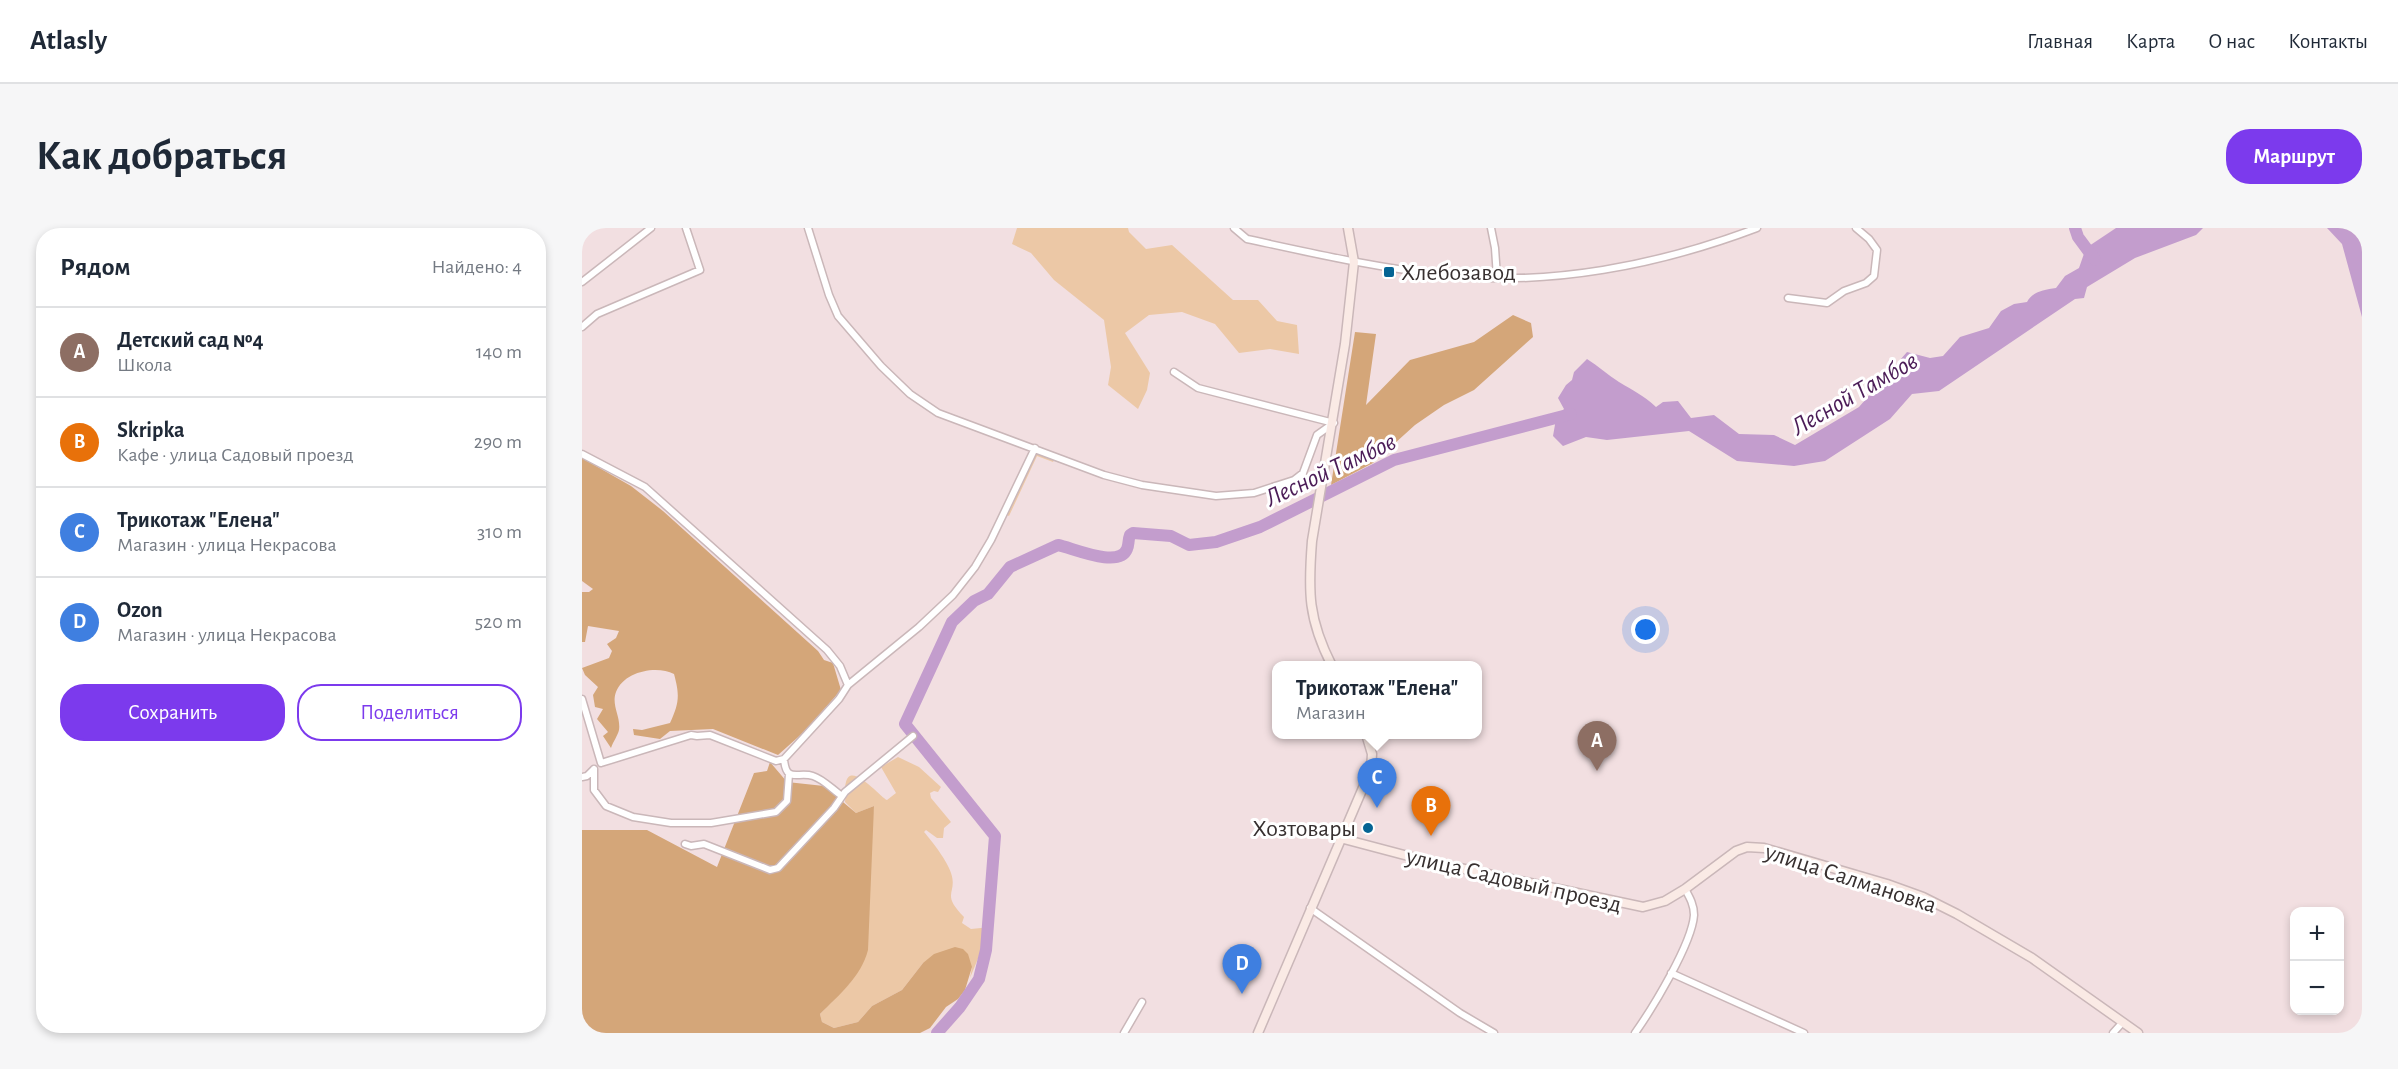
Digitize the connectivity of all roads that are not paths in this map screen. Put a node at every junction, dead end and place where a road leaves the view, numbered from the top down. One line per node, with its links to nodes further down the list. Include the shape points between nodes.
1 (651, 228): 11 (street)
2 (686, 228): 13 (street, via 700,270 597,314)
3 (808, 228): 16 (street, via 838,316 881,366 910,394 938,413)
4 (1234, 228): 9 (street, via 1246,238)
5 (1348, 228): 9 (street)
6 (1491, 228): 10 (street)
7 (1757, 228): 10 (street, via 1674,254 1592,272)
8 (1856, 228): 12 (street, via 1877,250 1874,276 1827,303)
9 (1354, 262): 10 (street, via 1445,276); 15 (street)
10 (1497, 277)
11 (582, 282)
12 (1788, 298)
13 (582, 327)
14 (1174, 372): 15 (street, via 1198,388)
15 (1334, 423): 16 (street, via 1317,435 1303,473 1294,480 1229,497 1142,485); 18 (street, via 1310,570 1311,612)
16 (1035, 448): 19 (street, via 991,540 953,595)
17 (582, 453): 19 (street, via 645,487 827,650)
18 (1330, 661)
19 (848, 685): 23 (street)
20 (582, 699): 24 (street)
21 (913, 736): 28 (street)
22 (1367, 739): 29 (street, via 1371,769)
23 (783, 759): 24 (street, via 776,761 710,735 691,735); 26 (street)
24 (601, 763): 25 (street)
25 (594, 769): 26 (street, via 594,790 606,806 633,817 671,823 711,823 776,813 787,801); 27 (street)
26 (789, 774): 28 (street, via 812,775)
27 (582, 777)
28 (842, 796): 30 (street, via 778,868 770,870 704,844)
29 (1340, 838): 31 (street, улица Садовый проезд, via 1633,907 1658,904); 32 (street)
30 (685, 844)
31 (1685, 889): 33 (street, via 1692,901 1693,921); 35 (street, улица Салмановка, via 1736,851 1753,846 1864,876 1923,897 1996,935)
32 (1310, 908): 37 (street); 38 (street)
33 (1671, 973): 39 (street); 40 (street)
34 (1142, 1002): 36 (street)
35 (2122, 1023): 41 (street); 42 (street, улица Салмановка)
36 (1124, 1033)
37 (1258, 1033)
38 (1494, 1033)
39 (1635, 1033)
40 (1804, 1033)
41 (2113, 1033)
42 (2138, 1033)

